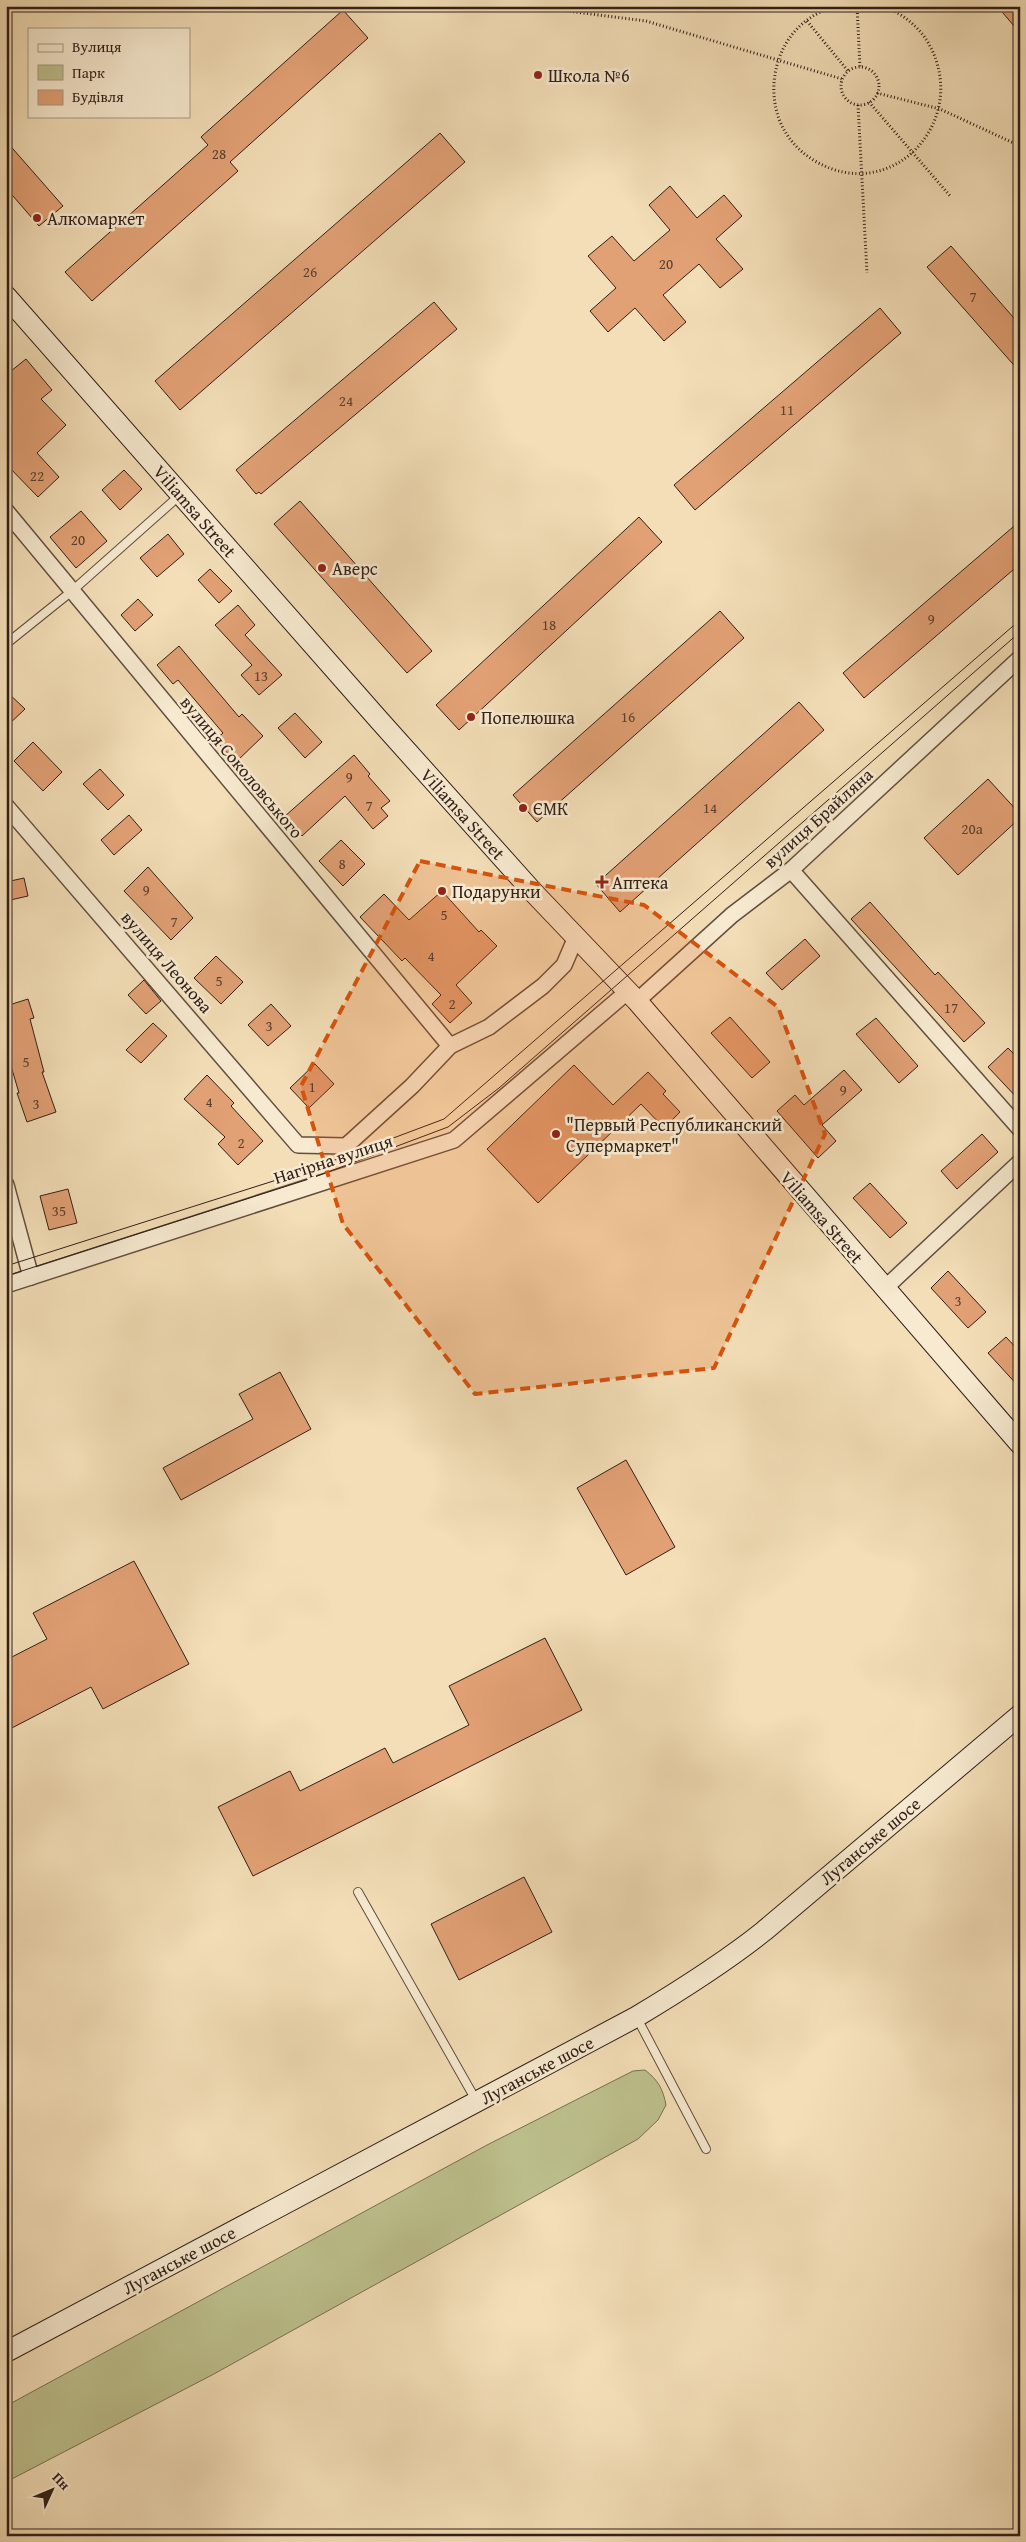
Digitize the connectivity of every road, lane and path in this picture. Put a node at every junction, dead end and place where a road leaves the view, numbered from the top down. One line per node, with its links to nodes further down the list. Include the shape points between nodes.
1 (528, 6): 6 (path, via 646,21)
2 (840, 6): 5 (path, via 827,8)
3 (857, 6): 7 (path)
4 (878, 6): 13 (path, via 906,19 926,37 938,61 943,88)
5 (807, 20): 6 (path, via 783,46); 8 (path)
6 (778, 60): 9 (path); 16 (path, via 773,74 774,104 784,131 803,154 828,169)
7 (860, 67): 8 (path); 10 (path, via 875,75)
8 (848, 71): 9 (path)
9 (842, 78): 12 (path, via 843,94)
10 (877, 93): 11 (path); 13 (path)
11 (869, 102): 12 (path); 15 (path)
12 (858, 105): 16 (path)
13 (940, 109): 14 (path); 15 (path, via 927,138)
14 (1020, 146)
15 (913, 153): 16 (path, via 884,170); 17 (path)
16 (861, 173): 18 (path)
17 (951, 197)
18 (867, 273)
19 (6, 296): 20 (street, Viliamsa Street)
20 (181, 495): 22 (lane); 27 (street, Viliamsa Street, via 385,728)
21 (6, 511): 22 (street, вулиця Соколовського)
22 (72, 591): 23 (lane); 29 (street, вулиця Соколовського)
23 (6, 644)
24 (1020, 658): 26 (street, вулиця Брайляна)
25 (6, 806): 29 (street, вулиця Леонова, via 298,1145 346,1146)
26 (791, 870): 28 (street, вулиця Брайляна); 30 (street)
27 (576, 937): 28 (street, Viliamsa Street); 29 (street, via 564,965 543,986 489,1027)
28 (632, 996): 33 (street, Нагірна вулиця, via 454,1140); 35 (street, Viliamsa Street)
29 (450, 1046)
30 (1020, 1128)
31 (1020, 1162): 35 (street)
32 (6, 1185): 33 (street)
33 (31, 1277): 34 (street, Нагірна вулиця)
34 (6, 1285)
35 (884, 1289): 36 (street, Viliamsa Street)
36 (1020, 1444)
37 (1020, 1715): 39 (street, Луганське шосе, via 728,1960)
38 (358, 1892): 40 (lane)
39 (636, 2017): 40 (street, Луганське шосе); 41 (lane)
40 (477, 2102): 42 (street, Луганське шосе)
41 (706, 2149)
42 (6, 2352)

